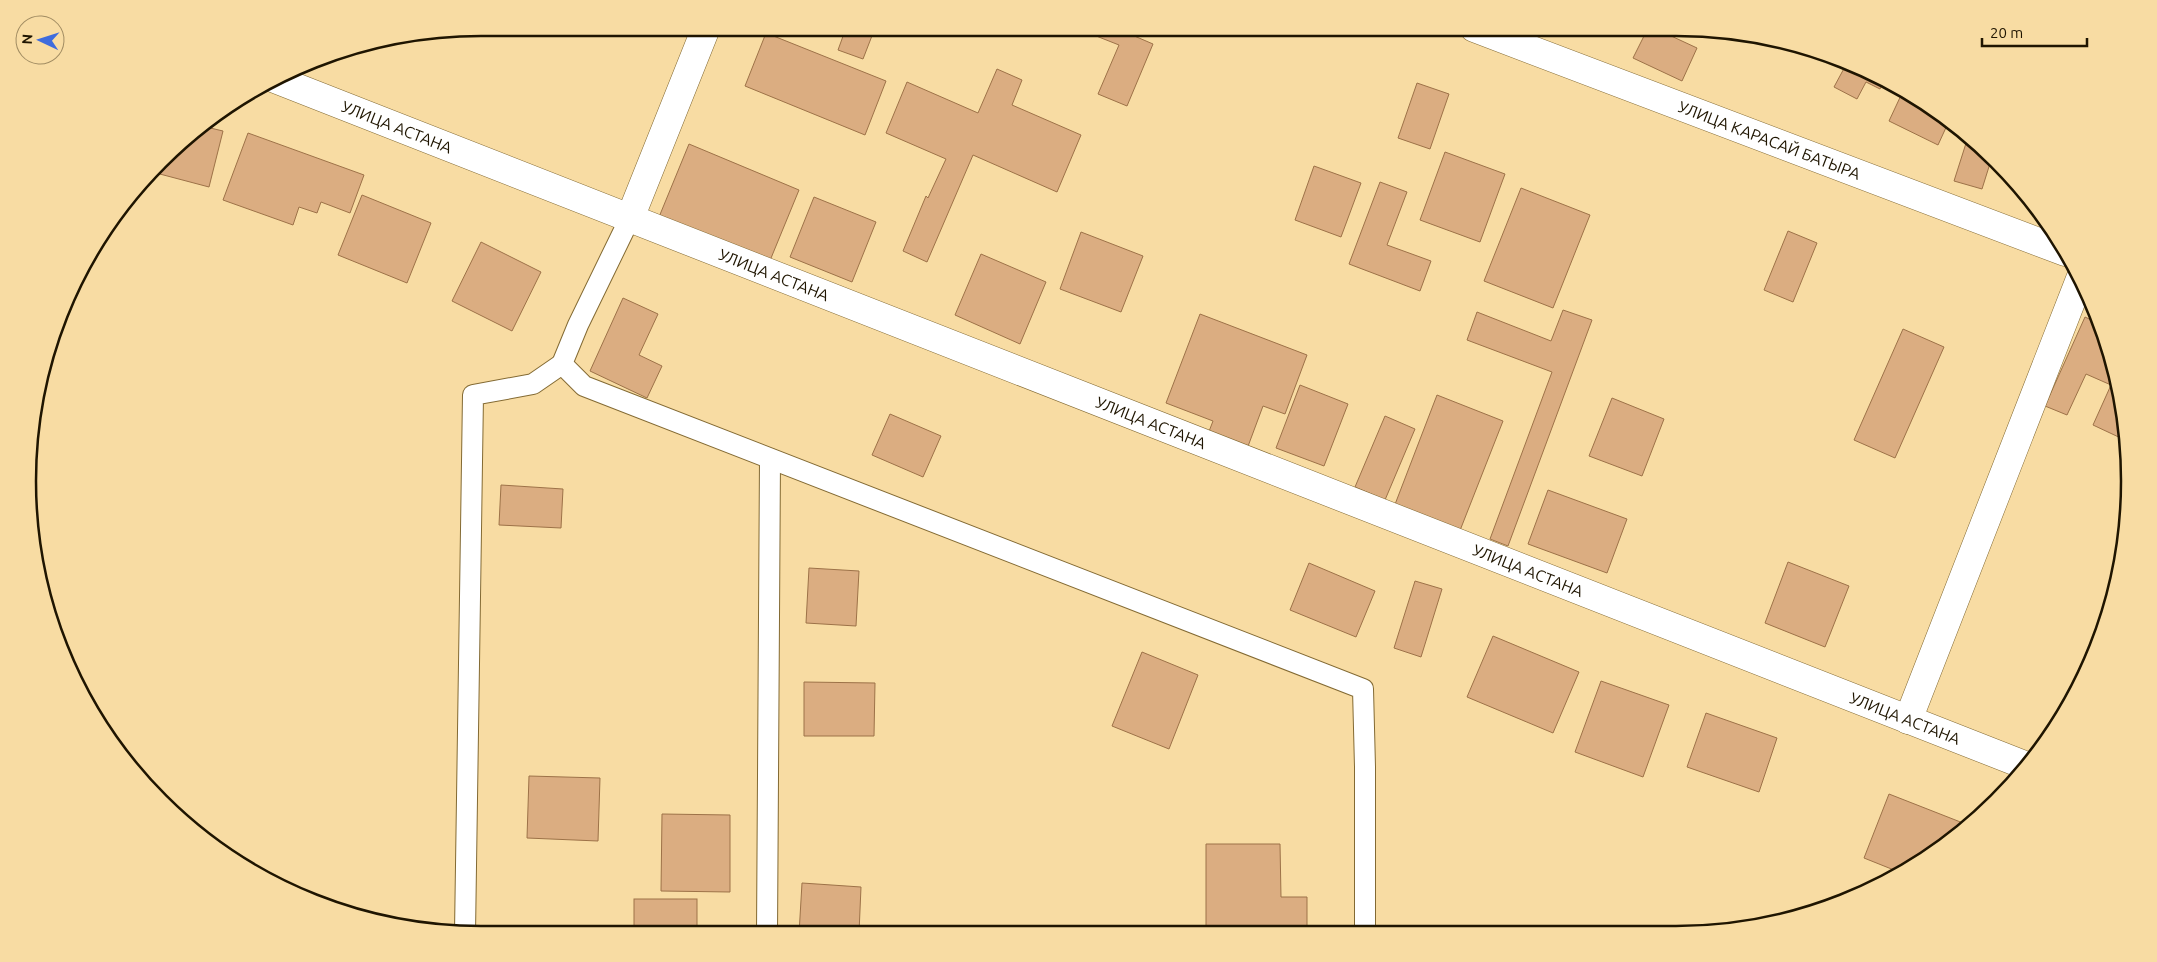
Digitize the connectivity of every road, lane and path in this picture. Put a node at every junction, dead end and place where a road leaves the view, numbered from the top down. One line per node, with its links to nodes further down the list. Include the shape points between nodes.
1 (703, 36): 4 (street)
2 (1495, 36): 5 (street, УЛИЦА КАРАСАЙ БАТЫРА)
3 (283, 82): 4 (street, УЛИЦА АСТАНА)
4 (630, 218): 7 (lane); 9 (street, УЛИЦА АСТАНА)
5 (2054, 248)
6 (2077, 288): 9 (street)
7 (562, 364): 8 (lane, via 584,386); 11 (lane, via 533,384 473,396)
8 (770, 459): 12 (lane); 13 (lane, via 1363,689)
9 (1908, 720): 10 (street, УЛИЦА АСТАНА)
10 (2019, 763)
11 (465, 925)
12 (767, 926)
13 (1365, 926)

